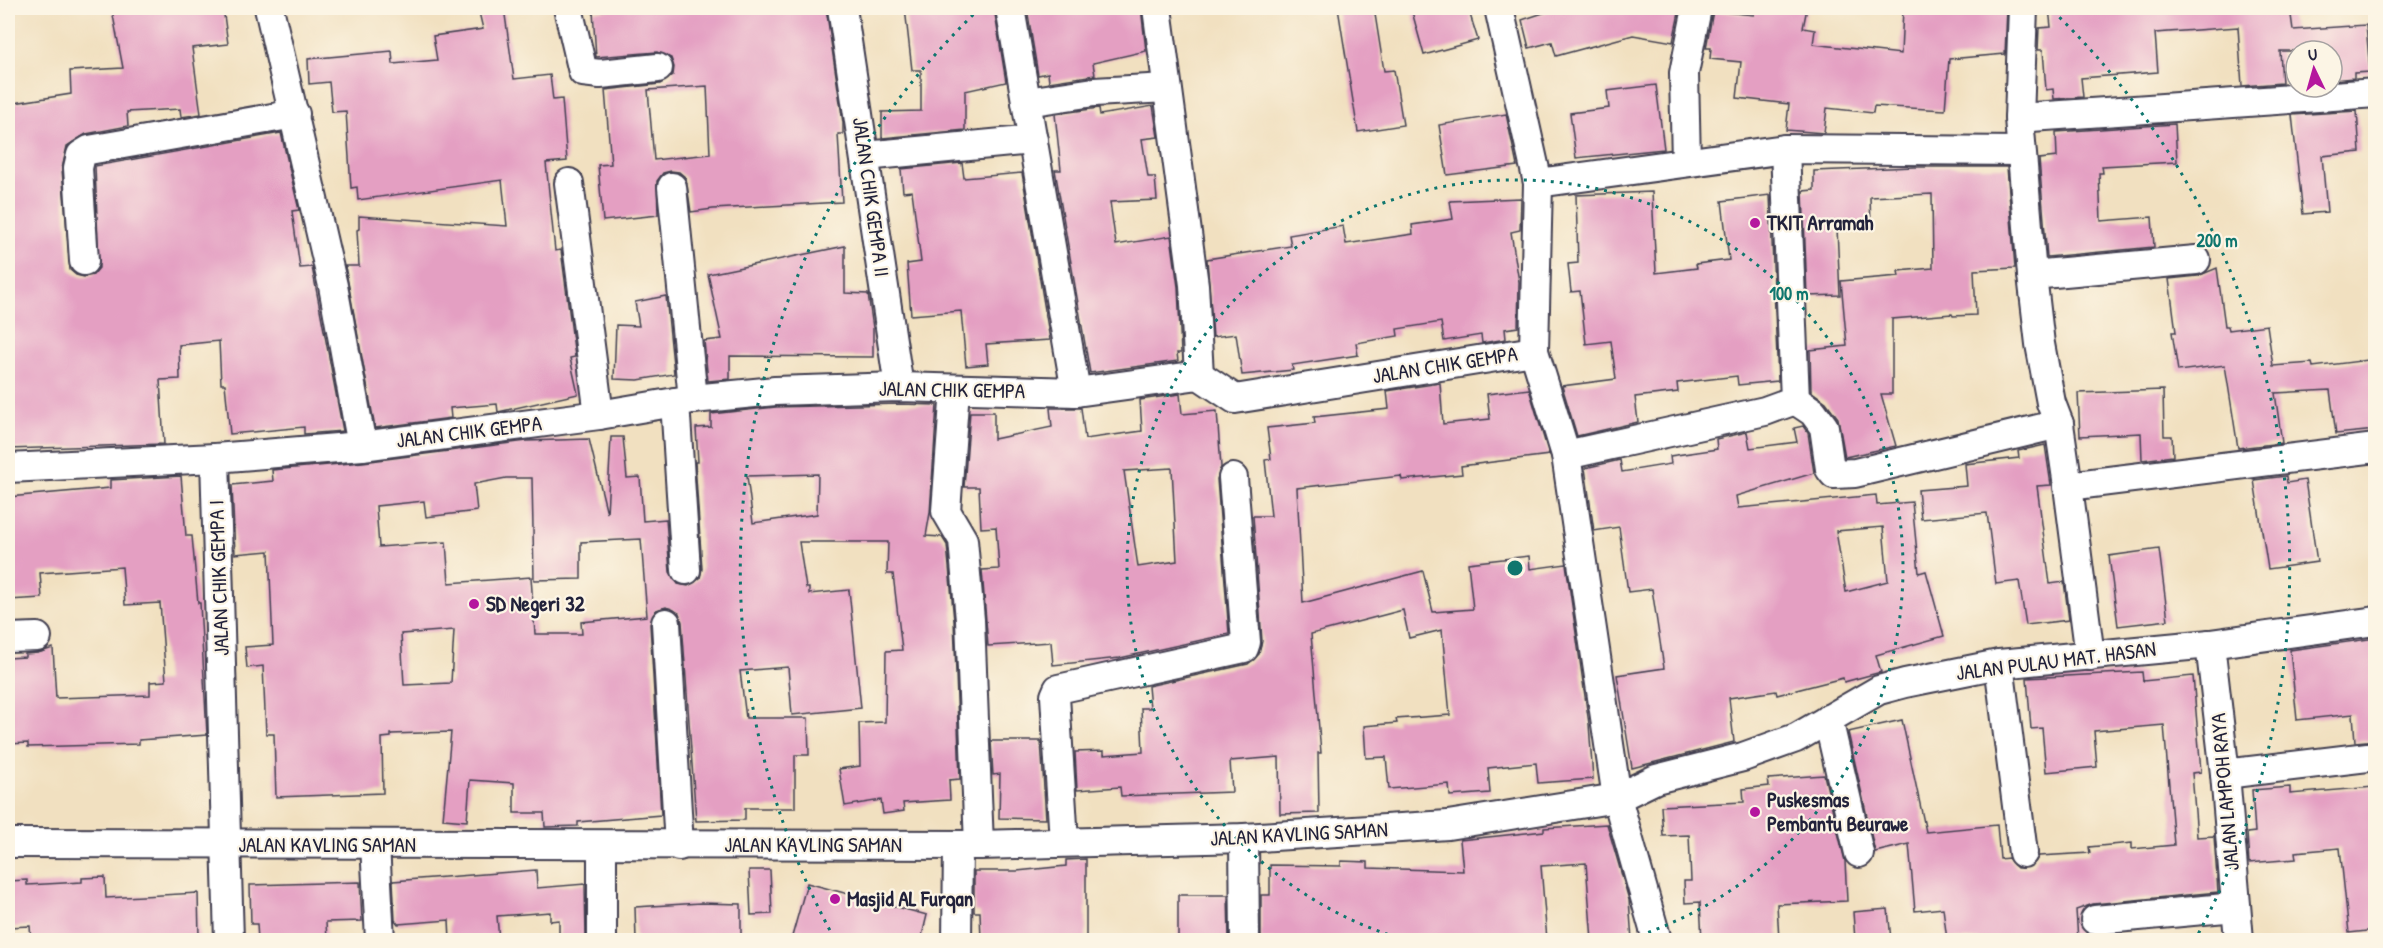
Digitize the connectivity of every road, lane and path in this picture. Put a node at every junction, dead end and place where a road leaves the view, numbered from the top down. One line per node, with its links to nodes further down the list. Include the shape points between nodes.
1 (269, 8): 13 (street)
2 (568, 8): 9 (street, via 583,72)
3 (842, 8): 18 (street, JALAN CHIK GEMPA II)
4 (1010, 8): 12 (street)
5 (1157, 8): 10 (street)
6 (1499, 8): 21 (street)
7 (1697, 8): 19 (street, via 1684,74)
8 (2024, 8): 14 (street)
9 (658, 68)
10 (1167, 88): 12 (street, via 1094,92); 27 (street, via 1194,285)
11 (2376, 93): 14 (street)
12 (1026, 102): 15 (street)
13 (295, 114): 24 (street, via 89,150 81,155 78,162); 35 (street, via 333,285)
14 (2019, 118): 17 (street)
15 (1033, 140): 18 (street); 30 (street)
16 (1785, 149): 17 (street); 19 (street); 31 (street)
17 (2020, 151): 25 (street)
18 (865, 156): 28 (street, JALAN CHIK GEMPA II)
19 (1686, 162): 21 (street)
20 (569, 183): 33 (street)
21 (1538, 183): 26 (street)
22 (672, 187): 32 (street)
23 (2196, 260): 25 (street)
24 (84, 261)
25 (2032, 275): 34 (street, via 2042,354)
26 (1534, 351): 27 (street, JALAN CHIK GEMPA, via 1235,399); 37 (street)
27 (1199, 375): 30 (street, JALAN CHIK GEMPA)
28 (899, 387): 29 (street, JALAN CHIK GEMPA); 32 (street, JALAN CHIK GEMPA, via 775,392)
29 (955, 389): 30 (street, JALAN CHIK GEMPA); 59 (street, via 946,511 963,540 970,620)
30 (1076, 392)
31 (1795, 400): 34 (street, via 1813,412 1824,428 1834,474 1855,473); 37 (street, via 1765,411)
32 (684, 401): 33 (street, JALAN CHIK GEMPA); 42 (street)
33 (599, 415): 35 (street, JALAN CHIK GEMPA)
34 (2059, 424): 41 (street)
35 (362, 446): 38 (street)
36 (2376, 448): 41 (street)
37 (1566, 455): 53 (street)
38 (215, 459): 39 (street); 58 (street, JALAN CHIK GEMPA I)
39 (8, 468)
40 (1233, 478): 55 (street, via 1244,648 1058,689 1055,696)
41 (2068, 486): 48 (street)
42 (687, 570)
43 (2376, 621): 47 (street, JALAN PULAU MAT. HASAN)
44 (666, 622): 61 (street)
45 (37, 637): 46 (street)
46 (8, 638)
47 (2210, 644): 48 (street, JALAN PULAU MAT. HASAN); 52 (street, JALAN LAMPOH RAYA)
48 (2090, 656): 49 (street, JALAN PULAU MAT. HASAN)
49 (1999, 664): 50 (street, JALAN PULAU MAT. HASAN, via 1879,690); 63 (street)
50 (1828, 719): 53 (street, JALAN PULAU MAT. HASAN, via 1796,738 1656,780); 62 (street)
51 (2376, 756): 52 (street)
52 (2225, 774): 64 (street, JALAN LAMPOH RAYA)
53 (1617, 798): 54 (street, JALAN KAVLING SAMAN, via 1448,825); 71 (street)
54 (1244, 838): 55 (street, JALAN KAVLING SAMAN); 70 (street)
55 (1064, 842): 59 (street, JALAN KAVLING SAMAN)
56 (8, 843): 58 (street, JALAN KAVLING SAMAN)
57 (375, 844): 58 (street, JALAN KAVLING SAMAN); 60 (street, JALAN KAVLING SAMAN); 67 (street)
58 (227, 845): 66 (street, JALAN CHIK GEMPA I)
59 (968, 845): 61 (street, JALAN KAVLING SAMAN); 69 (street)
60 (602, 846): 61 (street, JALAN KAVLING SAMAN); 68 (street)
61 (679, 846)
62 (1859, 853)
63 (2023, 853)
64 (2236, 907): 65 (street); 72 (street, JALAN LAMPOH RAYA)
65 (2095, 920)
66 (229, 940)
67 (380, 940)
68 (602, 940)
69 (957, 940)
70 (1245, 940)
71 (1657, 940)
72 (2239, 940)

